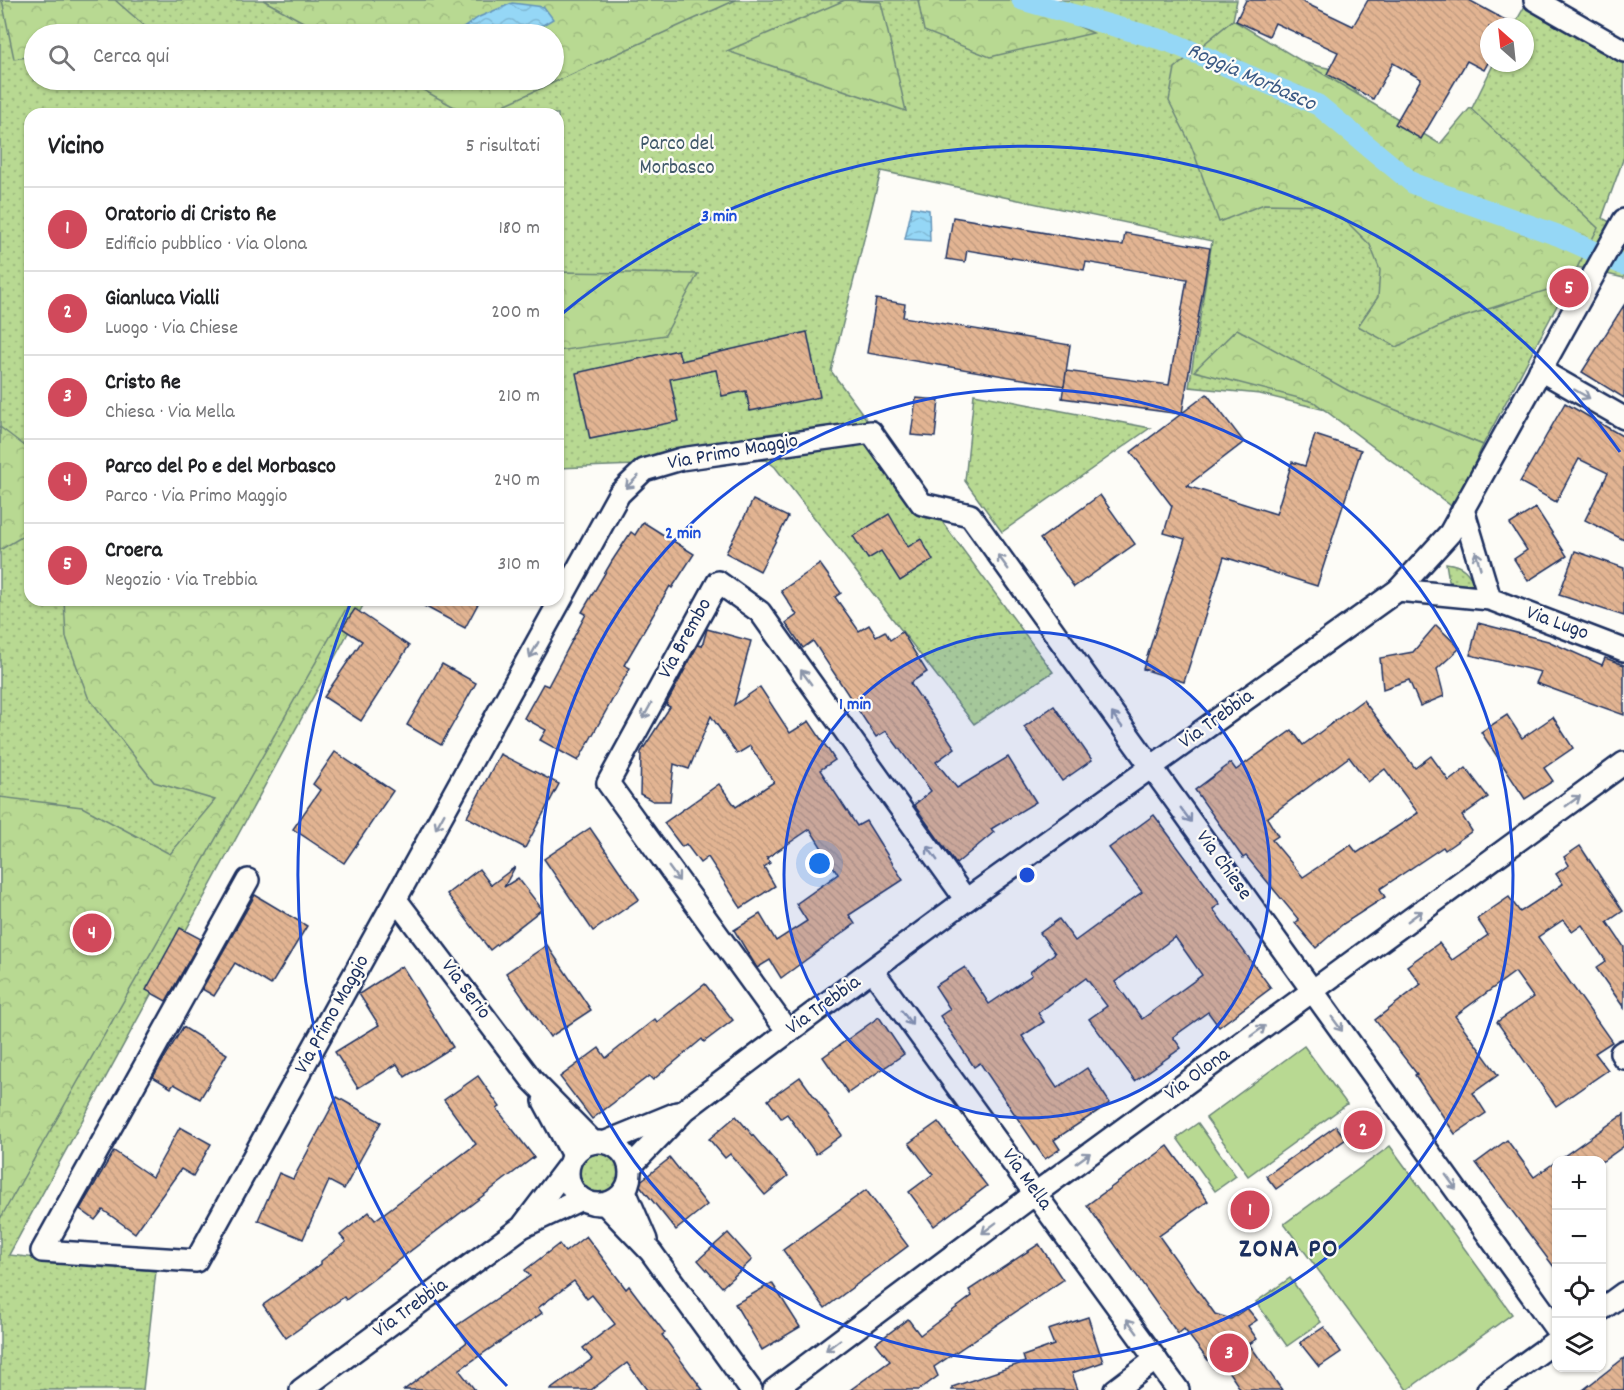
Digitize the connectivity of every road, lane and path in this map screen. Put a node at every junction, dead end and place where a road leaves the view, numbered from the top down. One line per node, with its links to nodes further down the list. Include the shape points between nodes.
1 (1534, 0): 2 (street)
2 (1624, 51)
3 (1624, 220): 4 (street, Via Trebbia)
4 (1540, 370): 5 (street, one-way to 5); 7 (street, Via Trebbia)
5 (1624, 418)
6 (871, 432): 9 (street, Via Primo Maggio, one-way to 9, via 681,459 644,470 619,494); 14 (street, Via Chiese, one-way to 6, via 970,515 922,504)
7 (1463, 509): 8 (street, Via Trebbia, via 1450,533); 10 (street, one-way to 7)
8 (1398, 590): 10 (street, Via Lugo); 14 (street, Via Trebbia)
9 (564, 595)
10 (1490, 599): 12 (street, Via Lugo)
11 (558, 606): 16 (street, Via Primo Maggio, one-way to 16)
12 (1624, 650)
13 (1624, 764): 19 (street, Via Olona, one-way to 13)
14 (1151, 767): 17 (street, Via Trebbia); 19 (street, Via Chiese, one-way to 19)
15 (248, 880): 16 (street, Via Primo Maggio, via 42,1251 196,1261)
16 (397, 900): 23 (street, Via Serio)
17 (966, 900): 18 (street, Via Trebbia); 20 (street, Via Brembo, one-way to 20, via 760,612 718,582 608,783)
18 (873, 970): 20 (street, Via Trebbia); 29 (street, Via Mella, one-way to 29)
19 (1313, 991): 29 (street, Via Olona, one-way to 19); 36 (street, Via Chiese, one-way to 36)
20 (788, 1032): 24 (street, Via Trebbia)
21 (1624, 1051): 22 (street)
22 (1624, 1058)
23 (532, 1080): 25 (street, Via Serio); 26 (street, Via Serio)
24 (686, 1109): 25 (street, Via Trebbia); 27 (street, Via Trebbia)
25 (599, 1142): 26 (street, via 585,1144); 27 (street, via 622,1151)
26 (571, 1161): 30 (street, via 570,1185); 32 (street, Via Trebbia)
27 (630, 1167): 28 (street)
28 (625, 1191): 31 (street); 33 (street)
29 (1036, 1193): 38 (street, Via Mella, one-way to 29); 41 (street, Via Olona, one-way to 41)
30 (581, 1199): 31 (street); 32 (street, Via Trebbia)
31 (605, 1204): 33 (street)
32 (522, 1227): 39 (street, Via Trebbia)
33 (651, 1252): 40 (street)
34 (1624, 1293): 35 (street)
35 (1606, 1306)
36 (1552, 1322)
37 (1552, 1345): 44 (street)
38 (1156, 1359): 42 (street); 43 (street, Via Mella)
39 (301, 1390)
40 (751, 1390)
41 (774, 1390)
42 (1115, 1390)
43 (1178, 1390)
44 (1488, 1390)

